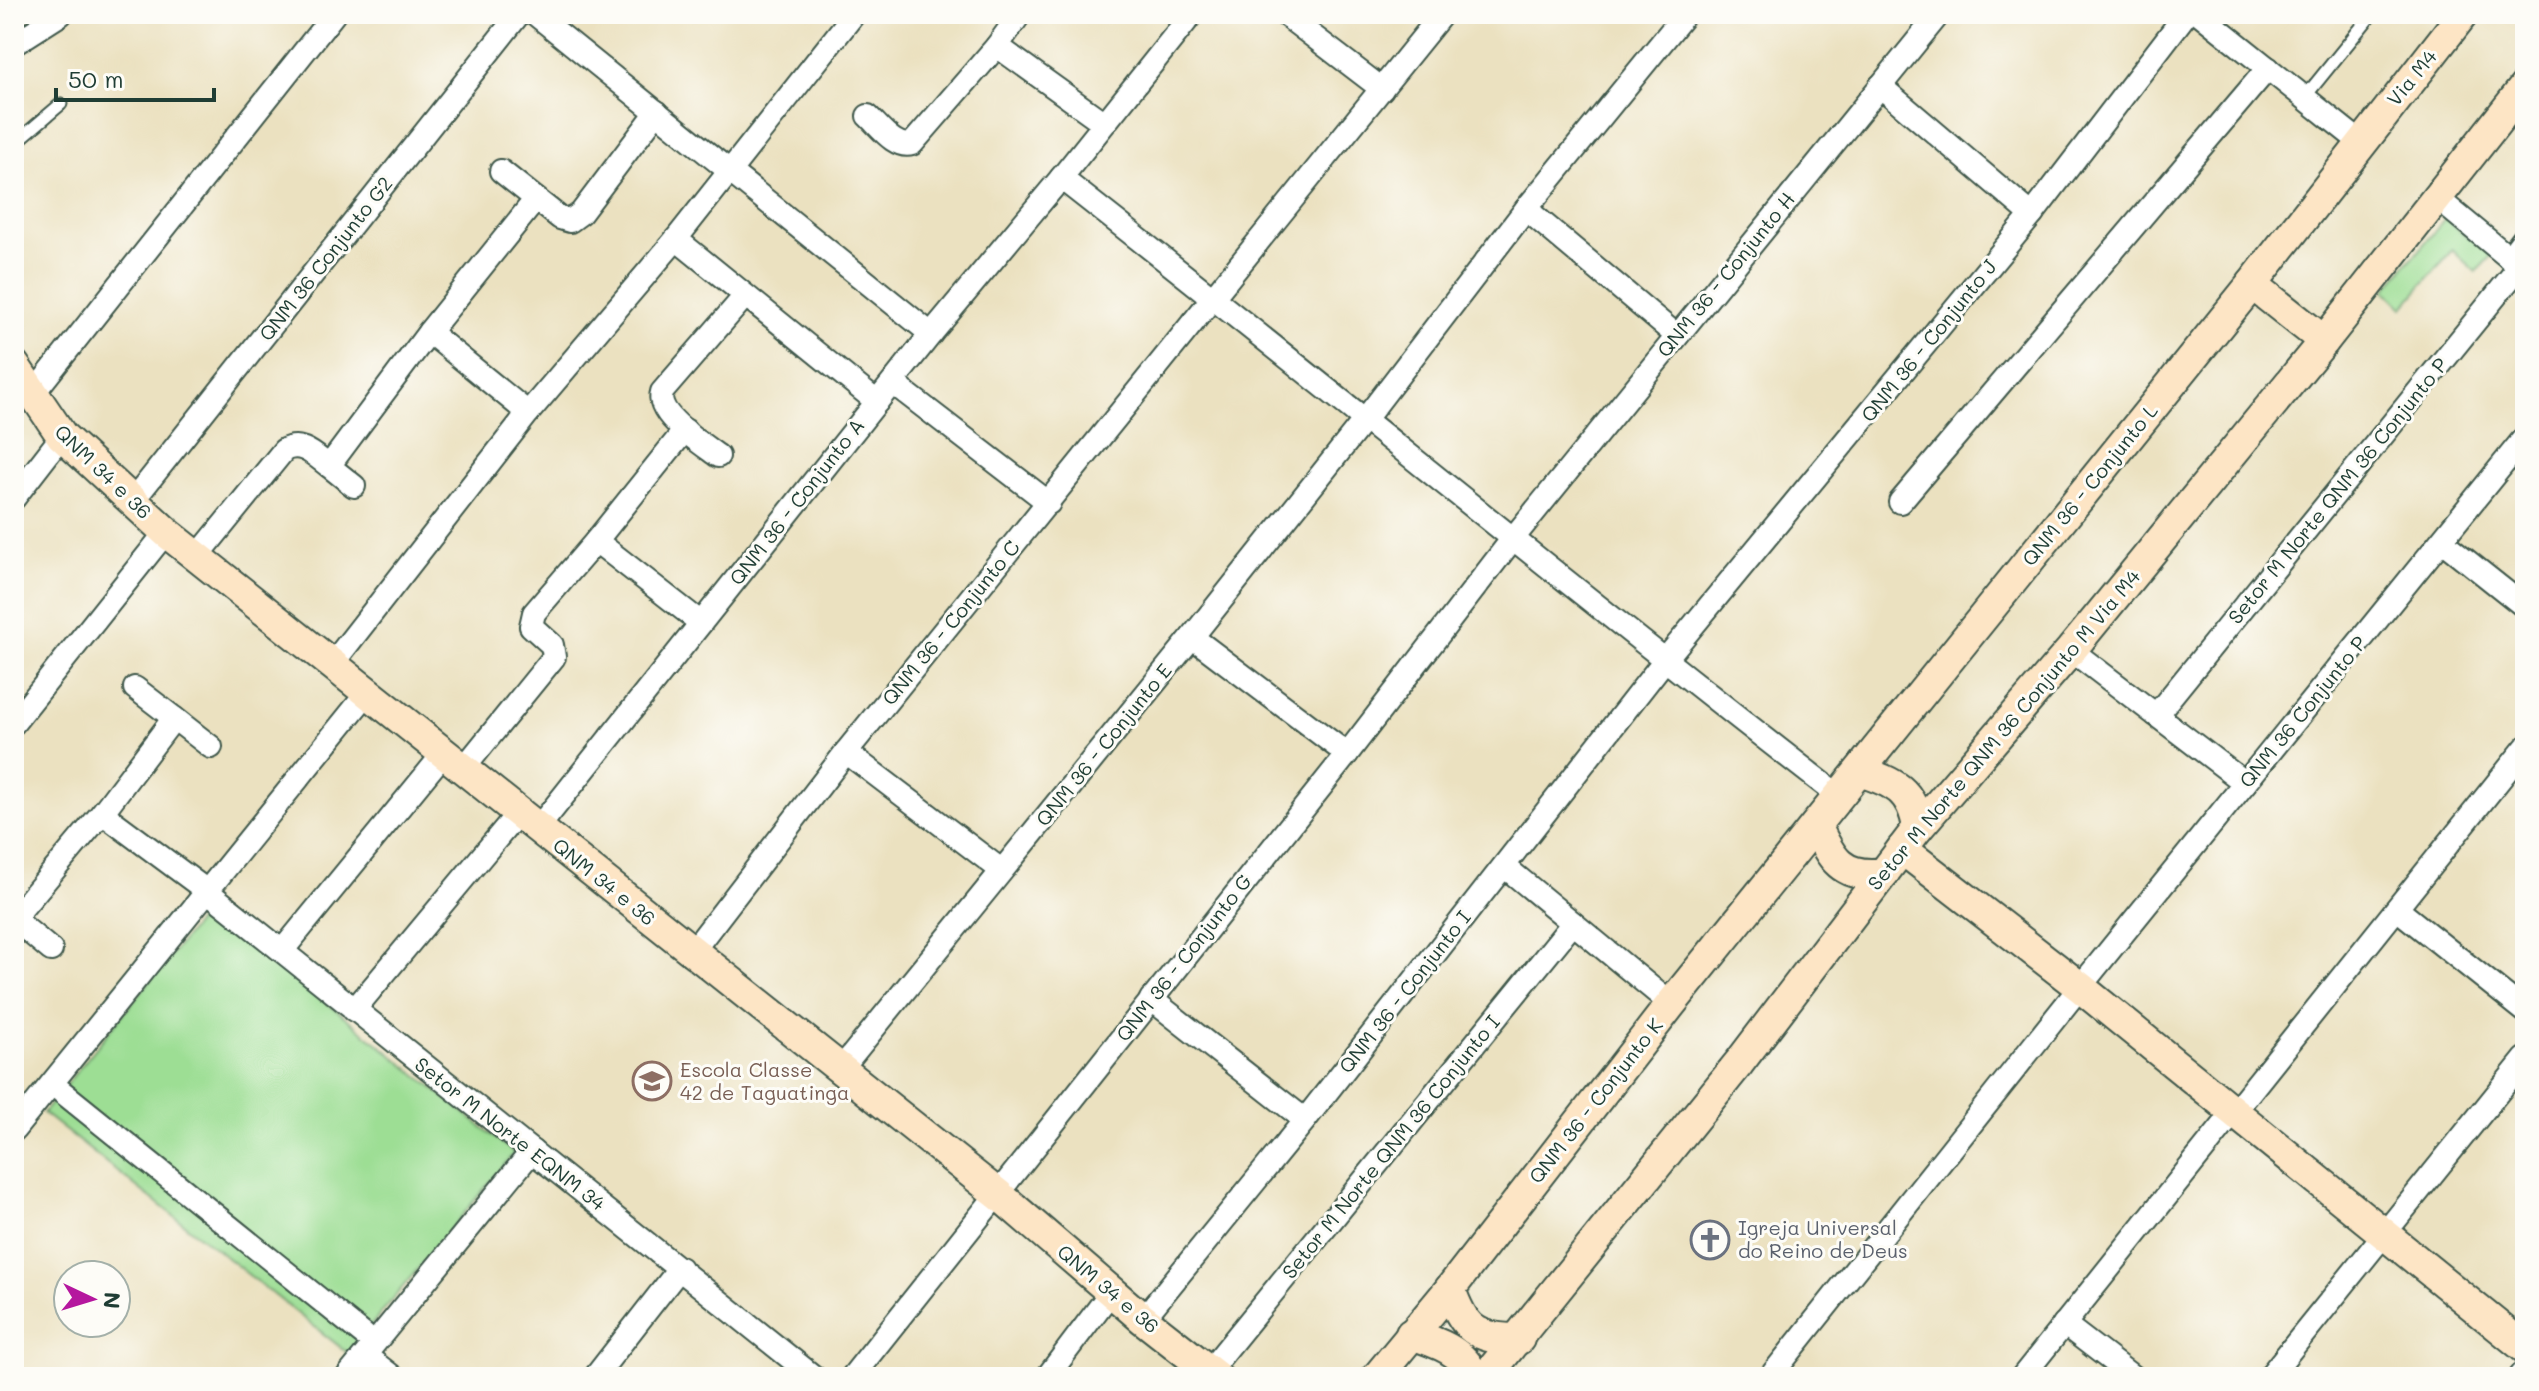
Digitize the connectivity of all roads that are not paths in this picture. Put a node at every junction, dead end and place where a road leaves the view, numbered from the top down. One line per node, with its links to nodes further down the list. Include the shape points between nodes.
1 (61, 14): 16 (street)
2 (334, 14): 48 (street)
3 (519, 14): 59 (street, QNM 36 Conjunto G2)
4 (535, 14): 24 (street)
5 (854, 14): 30 (street)
6 (1020, 14): 17 (street)
7 (1192, 14): 26 (street, QNM 36 - Conjunto A)
8 (1284, 14): 21 (street)
9 (1442, 14): 21 (street, QNM 36 - Conjunto C)
10 (1685, 14): 34 (street, QNM 36 - Conjunto E)
11 (1939, 14): 19 (street, QNM 36 - Conjunto H)
12 (2186, 14): 35 (street, QNM 36 - Conjunto J)
13 (2200, 14): 18 (street)
14 (2372, 14): 22 (lane)
15 (2463, 14): 27 (main road, Via M4)
16 (14, 44)
17 (997, 46): 25 (street, via 912,144 897,143); 26 (street)
18 (2268, 68): 22 (street); 60 (street)
19 (1880, 86): 35 (street); 44 (street, QNM 36 - Conjunto H)
20 (2525, 86): 32 (main road, Setor M Norte QNM 36 Conjunto M Via M4)
21 (1382, 89): 41 (street, QNM 36 - Conjunto C)
22 (2304, 98): 27 (street)
23 (61, 104): 28 (lane)
24 (657, 112): 30 (street); 33 (street, via 576,218 560,218)
25 (868, 116)
26 (1104, 123): 31 (street, QNM 36 - Conjunto A)
27 (2360, 142): 39 (main road, QNM 36 - Conjunto L)
28 (14, 144)
29 (501, 171): 33 (street)
30 (730, 172): 37 (street); 43 (street)
31 (1061, 178): 41 (street); 43 (street, QNM 36 - Conjunto A)
32 (2437, 198): 38 (street); 45 (main road, Setor M Norte QNM 36 Conjunto M Via M4)
33 (536, 199): 42 (street)
34 (1526, 209): 44 (street); 51 (street, QNM 36 - Conjunto E)
35 (2032, 215): 71 (street, QNM 36 - Conjunto J)
36 (2525, 237): 38 (street, Setor M Norte QNM 36 Conjunto P)
37 (676, 239): 40 (street); 50 (street)
38 (2518, 265): 75 (street, Setor M Norte QNM 36 Conjunto P)
39 (2252, 284): 45 (main road); 83 (main road, QNM 36 - Conjunto L)
40 (745, 296): 49 (street); 52 (street, via 662,392 662,407)
41 (1212, 296): 51 (street); 61 (street, QNM 36 - Conjunto C)
42 (429, 332): 50 (street); 56 (street)
43 (931, 334): 47 (street, QNM 36 - Conjunto A)
44 (1677, 336): 63 (street, QNM 36 - Conjunto H)
45 (2324, 341): 70 (main road, Setor M Norte QNM 36 Conjunto M Via M4)
46 (14, 365): 48 (main road, QNM 34 e 36)
47 (893, 383): 49 (street, QNM 36 - Conjunto A); 61 (street)
48 (32, 395): 53 (main road, QNM 34 e 36)
49 (877, 402): 68 (street, QNM 36 - Conjunto A)
50 (528, 413): 72 (street)
51 (1366, 418): 63 (street); 69 (street, QNM 36 - Conjunto E)
52 (685, 430): 55 (street); 64 (street)
53 (62, 436): 58 (street); 59 (main road, QNM 34 e 36)
54 (2525, 437): 65 (street, QNM 36 Conjunto P)
55 (718, 456)
56 (329, 466): 57 (street); 66 (street, via 304,448 284,450)
57 (354, 486)
58 (14, 498)
59 (132, 502): 62 (main road, QNM 34 e 36)
60 (1900, 502)
61 (1049, 503): 80 (street, QNM 36 - Conjunto C)
62 (166, 532): 66 (main road, QNM 34 e 36); 77 (street)
63 (1514, 537): 71 (street); 81 (street, QNM 36 - Conjunto G)
64 (596, 541): 68 (street); 82 (street, via 531,620 534,631 552,645 554,657)
65 (2442, 541): 67 (street); 84 (street, QNM 36 Conjunto P)
66 (197, 557): 72 (main road, QNM 34 e 36)
67 (2525, 607)
68 (701, 623): 87 (street, QNM 36 - Conjunto A)
69 (1192, 637): 81 (street); 91 (street, QNM 36 - Conjunto E)
70 (2071, 650): 75 (street); 89 (main road, Setor M Norte QNM 36 Conjunto M Via M4)
71 (1664, 661): 85 (street); 90 (street, QNM 36 - Conjunto I)
72 (333, 663): 74 (main road, QNM 34 e 36)
73 (135, 688): 76 (street)
74 (368, 692): 82 (main road, QNM 34 e 36); 93 (street)
75 (2156, 715): 84 (street)
76 (174, 718): 78 (street); 86 (street)
77 (14, 723)
78 (211, 747)
79 (2525, 748): 94 (street)
80 (846, 752): 91 (street); 99 (street, QNM 36 - Conjunto C)
81 (1347, 754): 101 (street, QNM 36 - Conjunto G)
82 (454, 760): 87 (main road, QNM 34 e 36); 98 (street)
83 (1860, 771): 85 (main road, QNM 36 - Conjunto L); 89 (main road, via 1904,791 1915,808)
84 (2245, 783): 100 (street, QNM 36 Conjunto P)
85 (1839, 796): 88 (main road, QNM 36 - Conjunto L)
86 (102, 813): 93 (street, Setor M Norte EQNM 34); 95 (street)
87 (528, 820): 99 (main road, QNM 34 e 36); 103 (street, QNM 36 - Conjunto A)
88 (1816, 825): 92 (main road, via 1837,862 1867,875); 102 (main road, QNM 36 - Conjunto K)
89 (1910, 838): 92 (main road, Setor M Norte QNM 36 Conjunto M Via M4); 100 (main road)
90 (1504, 866): 96 (street); 110 (street, QNM 36 - Conjunto I)
91 (1001, 870): 106 (street, QNM 36 - Conjunto E)
92 (1884, 873): 120 (main road, Setor M Norte QNM 36 Conjunto M Via M4)
93 (207, 891): 98 (street, Setor M Norte EQNM 34); 109 (street)
94 (2397, 909): 104 (street); 108 (street)
95 (14, 918): 97 (street)
96 (1573, 923): 102 (street); 124 (street, Setor M Norte QNM 36 Conjunto I)
97 (51, 950)
98 (282, 951): 103 (street, Setor M Norte EQNM 34)
99 (692, 952): 106 (main road, QNM 34 e 36)
100 (2080, 987): 108 (main road); 134 (street, QNM 36 Conjunto P)
101 (1151, 999): 110 (street); 112 (street, QNM 36 - Conjunto G)
102 (1671, 1004): 115 (main road, QNM 36 - Conjunto K)
103 (354, 1010): 111 (street, Setor M Norte EQNM 34)
104 (2525, 1011)
105 (2525, 1059): 113 (street)
106 (840, 1070): 112 (main road, QNM 34 e 36)
107 (61, 1091): 121 (street)
108 (2234, 1112): 113 (main road); 118 (street)
109 (18, 1116)
110 (1305, 1120): 117 (street, QNM 36 - Conjunto I)
111 (532, 1151): 114 (street, Setor M Norte EQNM 34); 121 (street)
112 (999, 1195): 116 (main road, QNM 34 e 36); 129 (street, QNM 36 - Conjunto G)
113 (2383, 1235): 122 (main road); 137 (street)
114 (680, 1268): 127 (street); 128 (street, Setor M Norte EQNM 34)
115 (1450, 1289): 119 (main road, QNM 36 - Conjunto K); 120 (main road, via 1472,1330)
116 (1111, 1292): 117 (main road, QNM 34 e 36); 130 (street)
117 (1143, 1319): 124 (main road, QNM 34 e 36)
118 (2064, 1324): 135 (street); 136 (street)
119 (1411, 1334): 131 (main road, QNM 36 - Conjunto K); 132 (main road, via 1446,1347 1462,1358)
120 (1519, 1339): 133 (main road, Setor M Norte QNM 36 Conjunto M Via M4)
121 (365, 1345): 125 (street); 126 (street)
122 (2525, 1348)
123 (2525, 1371): 138 (street)
124 (1213, 1374)
125 (347, 1377)
126 (393, 1377)
127 (595, 1377)
128 (814, 1377)
129 (852, 1377)
130 (1047, 1377)
131 (1377, 1377)
132 (1474, 1377)
133 (1486, 1377)
134 (1770, 1377)
135 (2022, 1377)
136 (2133, 1377)
137 (2269, 1377)
138 (2520, 1377)

